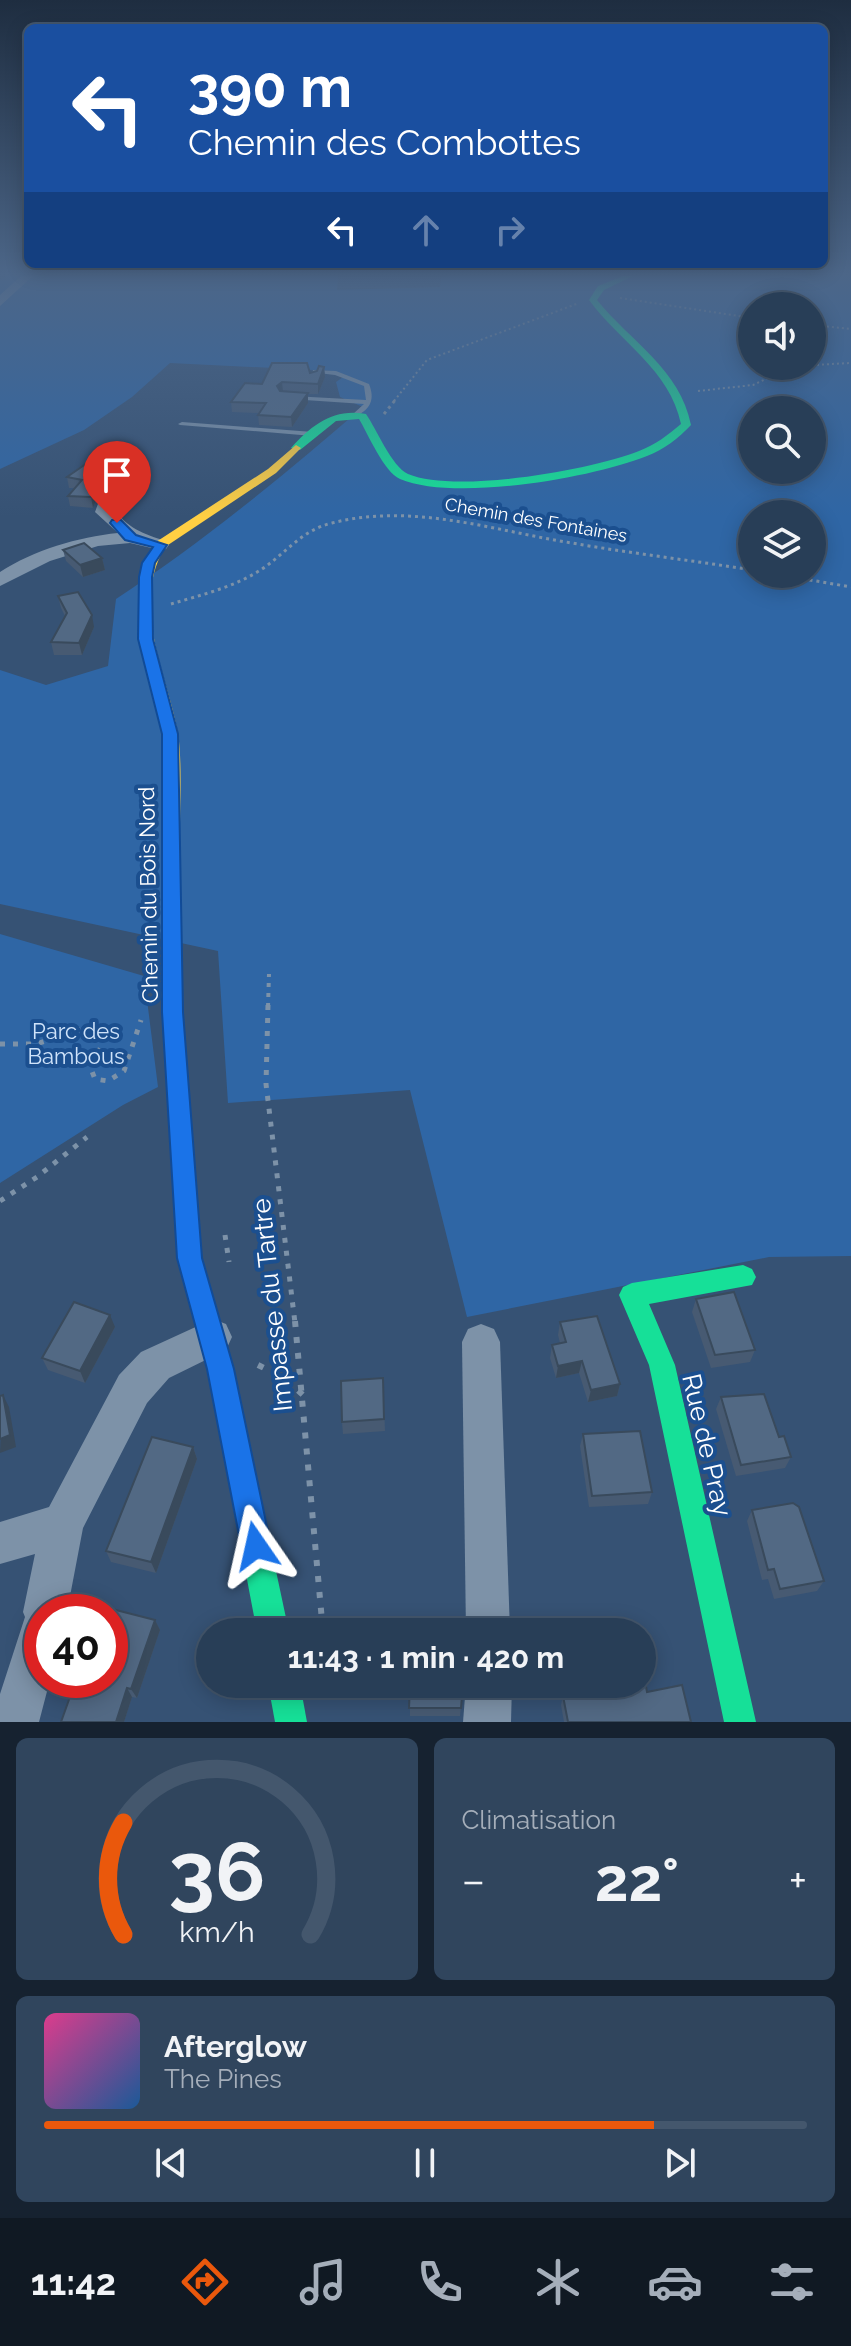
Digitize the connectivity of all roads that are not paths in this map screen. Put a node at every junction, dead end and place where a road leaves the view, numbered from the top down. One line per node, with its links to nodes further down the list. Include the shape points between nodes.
1 (644, 356): 4 (street, via 681,398 686,425 653,449 605,465 433,482 401,475 387,461)
2 (313, 379): 4 (lane, via 315,371 324,371 362,381 370,394)
3 (283, 397): 4 (lane)
4 (364, 415): 6 (street, via 335,415)
5 (182, 424): 6 (lane)
6 (313, 434): 9 (street, via 252,485)
7 (105, 505): 8 (street, via 104,512)
8 (129, 537): 9 (street); 10 (street, via 54,555)
9 (160, 545): 13 (street, Chemin du Bois Nord, via 149,563 145,639 170,734 173,1012 189,1258)
10 (0, 580)
11 (743, 1277): 25 (street, Rue de Pray, via 632,1295 662,1365)
12 (481, 1342): 18 (street)
13 (216, 1353): 14 (street, via 155,1365 133,1389); 17 (street, Chemin du Bois Nord)
14 (63, 1524): 15 (street); 16 (street)
15 (0, 1543)
16 (49, 1594)
17 (270, 1618)
18 (488, 1618)
19 (24, 1691): 22 (street)
20 (287, 1698): 23 (street)
21 (488, 1698): 24 (street)
22 (15, 1722)
23 (291, 1722)
24 (487, 1722)
25 (740, 1722)

